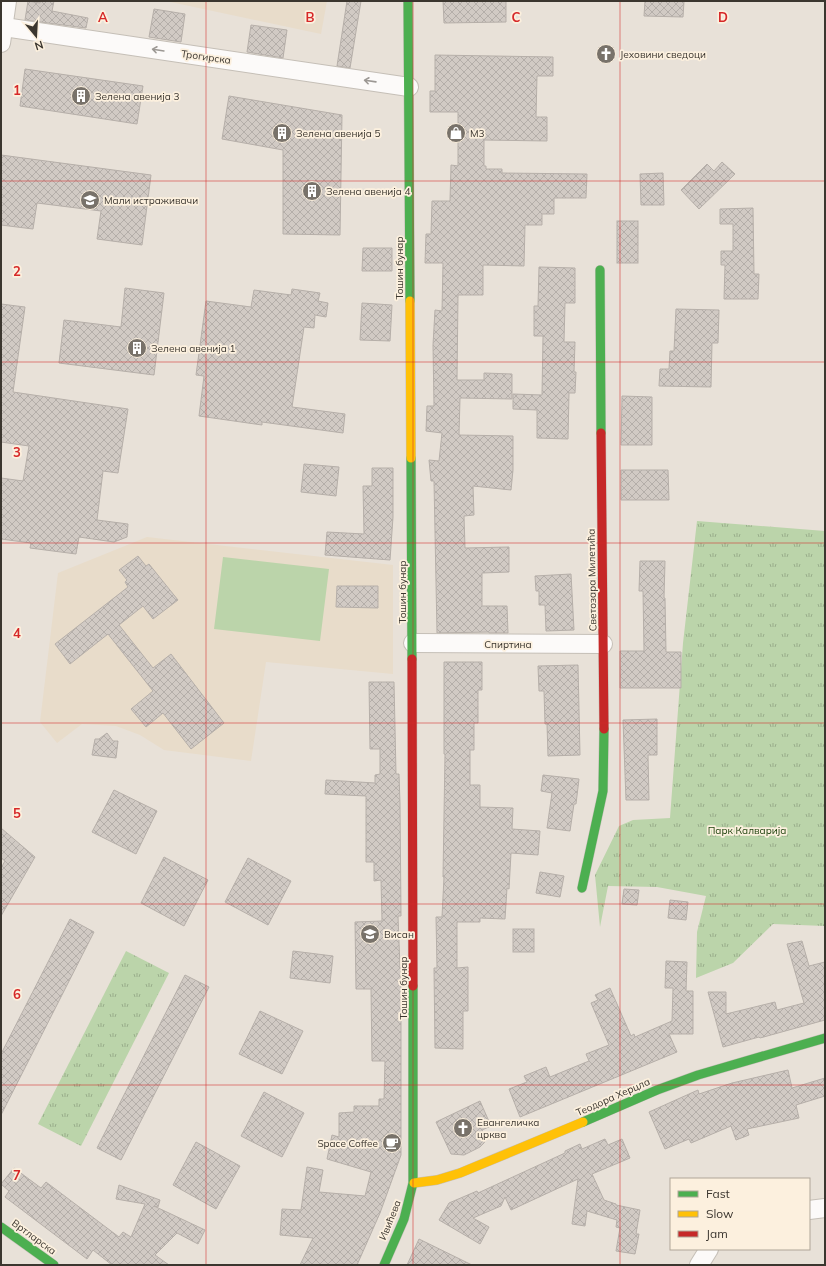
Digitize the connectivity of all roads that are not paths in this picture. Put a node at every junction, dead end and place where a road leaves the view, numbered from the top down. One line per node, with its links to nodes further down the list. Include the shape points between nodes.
1 (7, 1): 3 (street)
2 (408, 1): 4 (main road, Тошин бунар)
3 (2, 35): 4 (street, Трогирска, one-way to 3)
4 (409, 87): 6 (main road, Тошин бунар)
5 (600, 270): 7 (main road, Светозара Милетића)
6 (413, 643): 7 (street, Спиртина); 10 (main road, Тошин бунар)
7 (603, 644): 8 (main road, Светозара Милетића, via 603,791)
8 (582, 888)
9 (825, 1038): 10 (main road, Теодора Херцла, via 678,1082 453,1176)
10 (414, 1183): 16 (main road, Ивићева, via 406,1214)
11 (825, 1208): 12 (street)
12 (810, 1210)
13 (1, 1226): 15 (main road, Вртларска)
14 (708, 1250): 17 (street)
15 (54, 1265)
16 (384, 1265)
17 (699, 1265)

